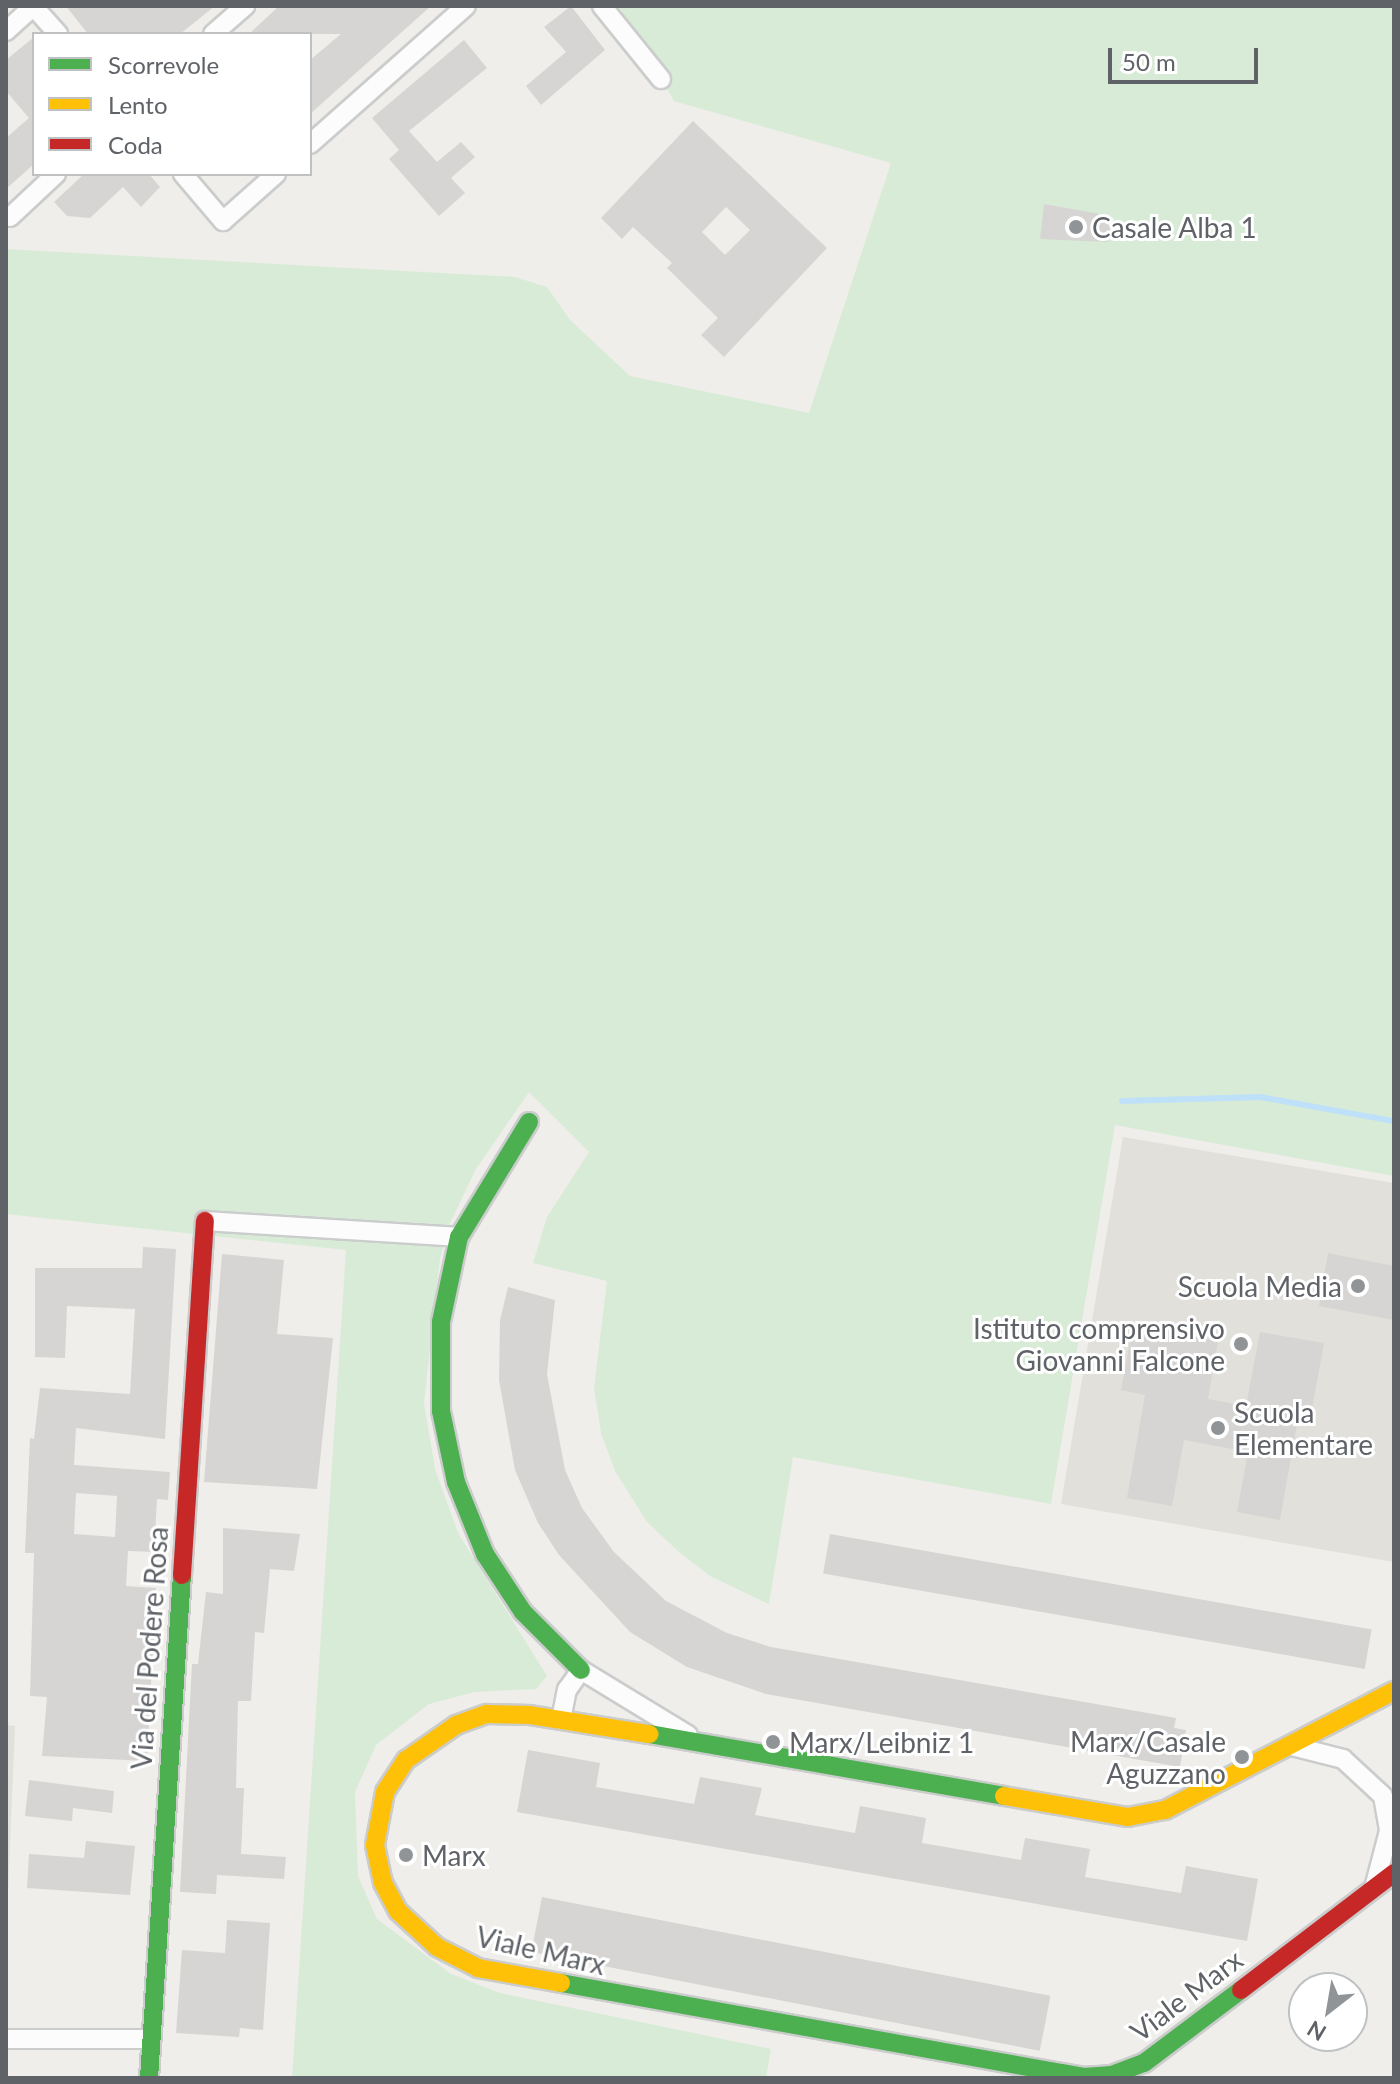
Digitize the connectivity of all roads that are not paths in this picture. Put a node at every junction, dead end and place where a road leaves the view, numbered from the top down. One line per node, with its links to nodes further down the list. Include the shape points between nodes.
1 (33, 6): 5 (street); 6 (street)
2 (245, 6): 7 (street)
3 (466, 6): 9 (street)
4 (602, 6): 8 (street)
5 (6, 31)
6 (56, 32)
7 (215, 32)
8 (661, 79)
9 (312, 142)
10 (54, 176): 13 (street)
11 (185, 176): 12 (street, via 223,221)
12 (274, 176)
13 (10, 217)
14 (529, 1122): 15 (street)
15 (459, 1237): 16 (street, via 445,1295 438,1366 442,1422 456,1482 480,1545 504,1586); 24 (street, Via del Podere Rosa, via 205,1221)
16 (581, 1670): 18 (street, via 567,1690); 19 (street)
17 (1394, 1691): 20 (street, Viale Marx)
18 (561, 1720): 19 (street, Viale Marx); 25 (street, Viale Marx, via 505,1714 463,1721 416,1750 391,1780 377,1820 377,1866 398,1911 437,1947 493,1972)
19 (705, 1744): 20 (street, Viale Marx, via 1128,1817 1165,1810)
20 (1292, 1746): 22 (street, via 1343,1759 1383,1796 1389,1831)
21 (1394, 1873): 22 (street, Viale Marx)
22 (1374, 1888): 25 (street, Viale Marx, via 1135,2068 1093,2077)
23 (6, 2039): 24 (street)
24 (151, 2039): 26 (street, Via del Podere Rosa)
25 (1034, 2075)
26 (149, 2078)

